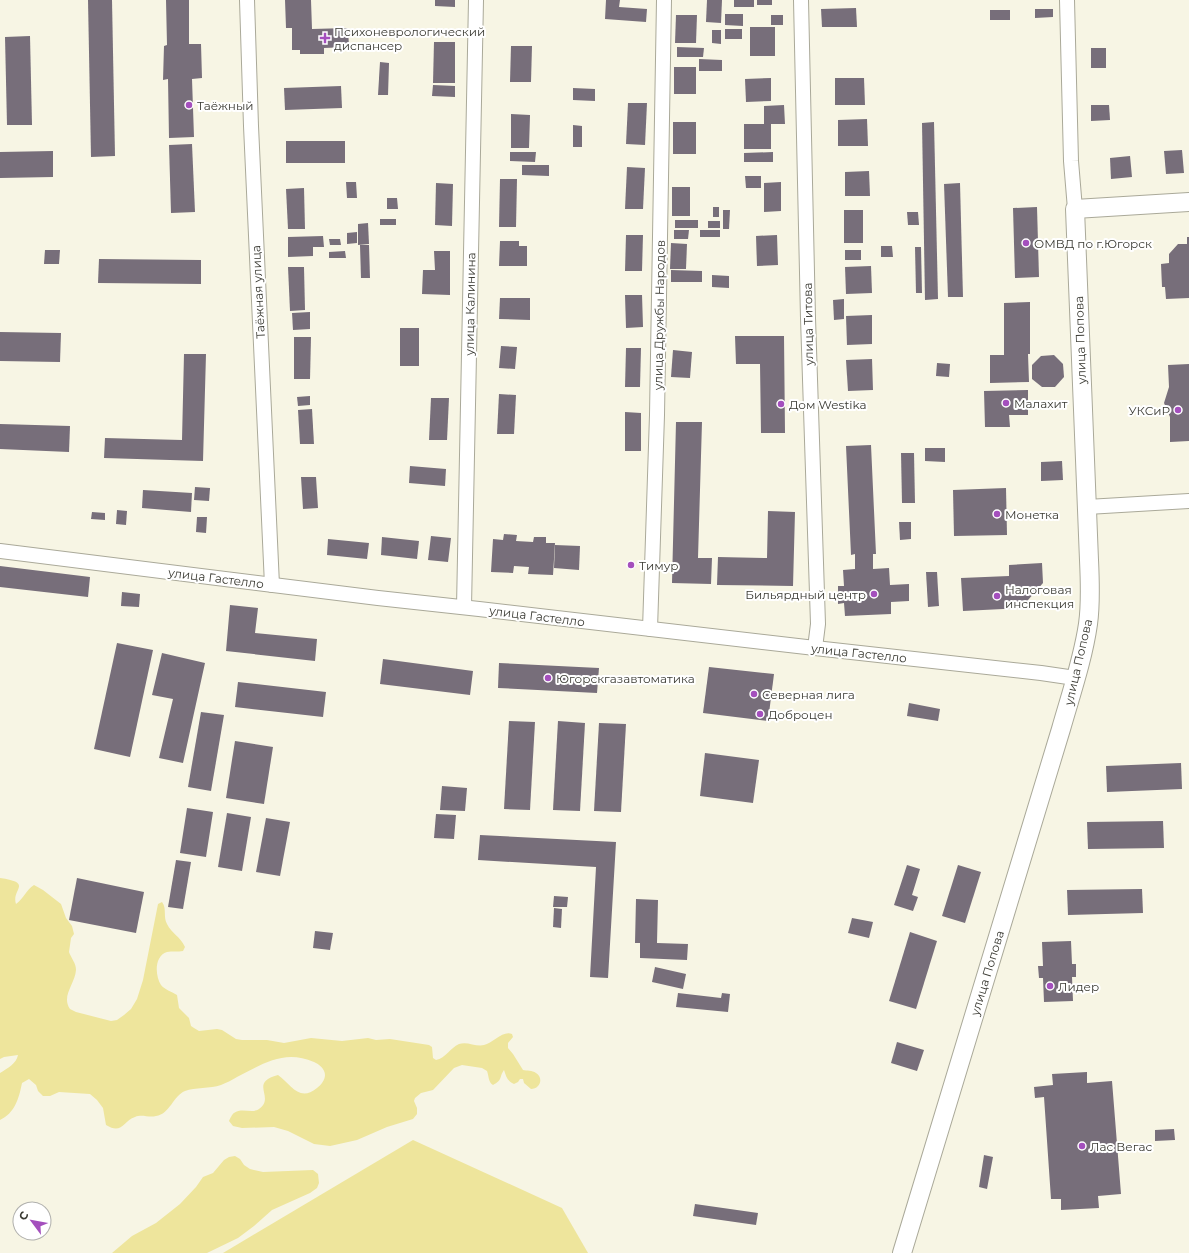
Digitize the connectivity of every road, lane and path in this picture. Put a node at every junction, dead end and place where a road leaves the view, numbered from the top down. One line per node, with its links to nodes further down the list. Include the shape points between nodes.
1 (246, 0): 11 (street, Таёжная улица)
2 (476, 0): 12 (street, улица Калинина)
3 (664, 0): 13 (street, улица Дружбы Народов, via 657,415)
4 (801, 0): 14 (street, улица Титова, via 808,341 818,624)
5 (1067, 0): 7 (street, улица Попова, via 1071,162)
6 (1189, 202): 7 (main road)
7 (1075, 209): 9 (main road, улица Попова)
8 (1189, 501): 9 (street)
9 (1087, 507): 15 (main road, улица Попова, via 1090,606)
10 (0, 551): 11 (street, улица Гастелло)
11 (272, 585): 12 (street, улица Гастелло)
12 (464, 607): 13 (street, улица Гастелло)
13 (650, 629): 14 (street, улица Гастелло)
14 (815, 648): 15 (street, улица Гастелло)
15 (1075, 678): 16 (main road, улица Попова)
16 (902, 1253)

